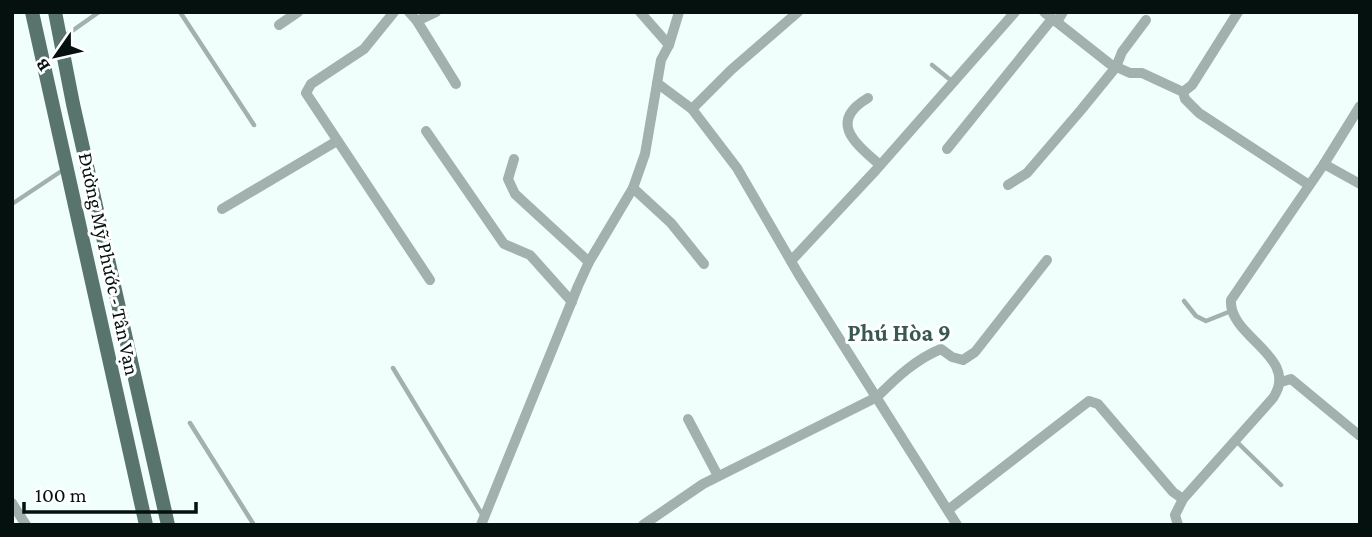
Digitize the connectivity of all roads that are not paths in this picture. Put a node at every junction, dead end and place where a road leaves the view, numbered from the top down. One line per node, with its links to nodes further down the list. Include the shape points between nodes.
1 (32, 12): 37 (main road, Đường Mỹ Phước - Tân Vạn)
2 (55, 12): 19 (main road, Đường Mỹ Phước - Tân Vạn)
3 (99, 12): 19 (lane)
4 (180, 12): 30 (lane)
5 (298, 12): 18 (street)
6 (394, 12): 32 (street, via 364,49 312,84 306,93)
7 (409, 12): 17 (street)
8 (436, 12): 17 (street)
9 (640, 12): 20 (street)
10 (679, 12): 20 (street)
11 (798, 12): 29 (street)
12 (1015, 12): 24 (street)
13 (1063, 12): 15 (street)
14 (1238, 12): 26 (street)
15 (1051, 18): 22 (street); 33 (street)
16 (1146, 20): 22 (street, via 1122,51)
17 (417, 21): 25 (street)
18 (279, 24)
19 (61, 39): 67 (main road, Đường Mỹ Phước - Tân Vạn)
20 (669, 45): 23 (street)
21 (932, 65): 24 (lane)
22 (1116, 67): 26 (street); 39 (street, via 1027,173)
23 (657, 83): 29 (street); 41 (street, via 645,154)
24 (954, 83): 36 (street)
25 (456, 84)
26 (1184, 92): 40 (street, via 1199,113)
27 (868, 98): 36 (street, via 847,119 847,131)
28 (1360, 106): 35 (street)
29 (692, 109): 45 (street, via 737,168)
30 (254, 125)
31 (426, 131): 50 (street, via 504,244 530,255)
32 (337, 141): 43 (street); 48 (street)
33 (947, 149)
34 (514, 159): 46 (street, via 508,179 515,194)
35 (1324, 164): 38 (street); 40 (street)
36 (880, 165): 45 (street)
37 (66, 167): 42 (lane); 66 (main road, Đường Mỹ Phước - Tân Vạn)
38 (1360, 184)
39 (1008, 185)
40 (1309, 185): 51 (street, via 1231,300)
41 (633, 188): 46 (street); 47 (street, via 671,223)
42 (12, 204)
43 (222, 209)
44 (1047, 260): 54 (street, via 975,352 963,359 941,349 930,353 899,374)
45 (791, 261): 54 (street)
46 (589, 262): 50 (street)
47 (704, 264)
48 (430, 280)
49 (1184, 300): 51 (lane, via 1206,321)
50 (572, 302): 64 (street)
51 (1232, 310): 53 (street, via 1270,357)
52 (393, 368): 64 (lane)
53 (1281, 382): 57 (street, via 1291,379); 58 (street, via 1273,398)
54 (877, 397): 59 (street); 63 (street)
55 (688, 419): 59 (street)
56 (190, 423): 68 (lane)
57 (1360, 436)
58 (1235, 440): 60 (lane); 61 (street)
59 (718, 476): 69 (street)
60 (1281, 485)
61 (1183, 499): 63 (street, via 1098,404 1089,401); 71 (street, via 1175,515)
62 (12, 503): 65 (street)
63 (948, 510): 70 (street)
64 (482, 521)
65 (26, 525)
66 (146, 525)
67 (168, 525)
68 (254, 525)
69 (643, 525)
70 (957, 525)
71 (1178, 525)

